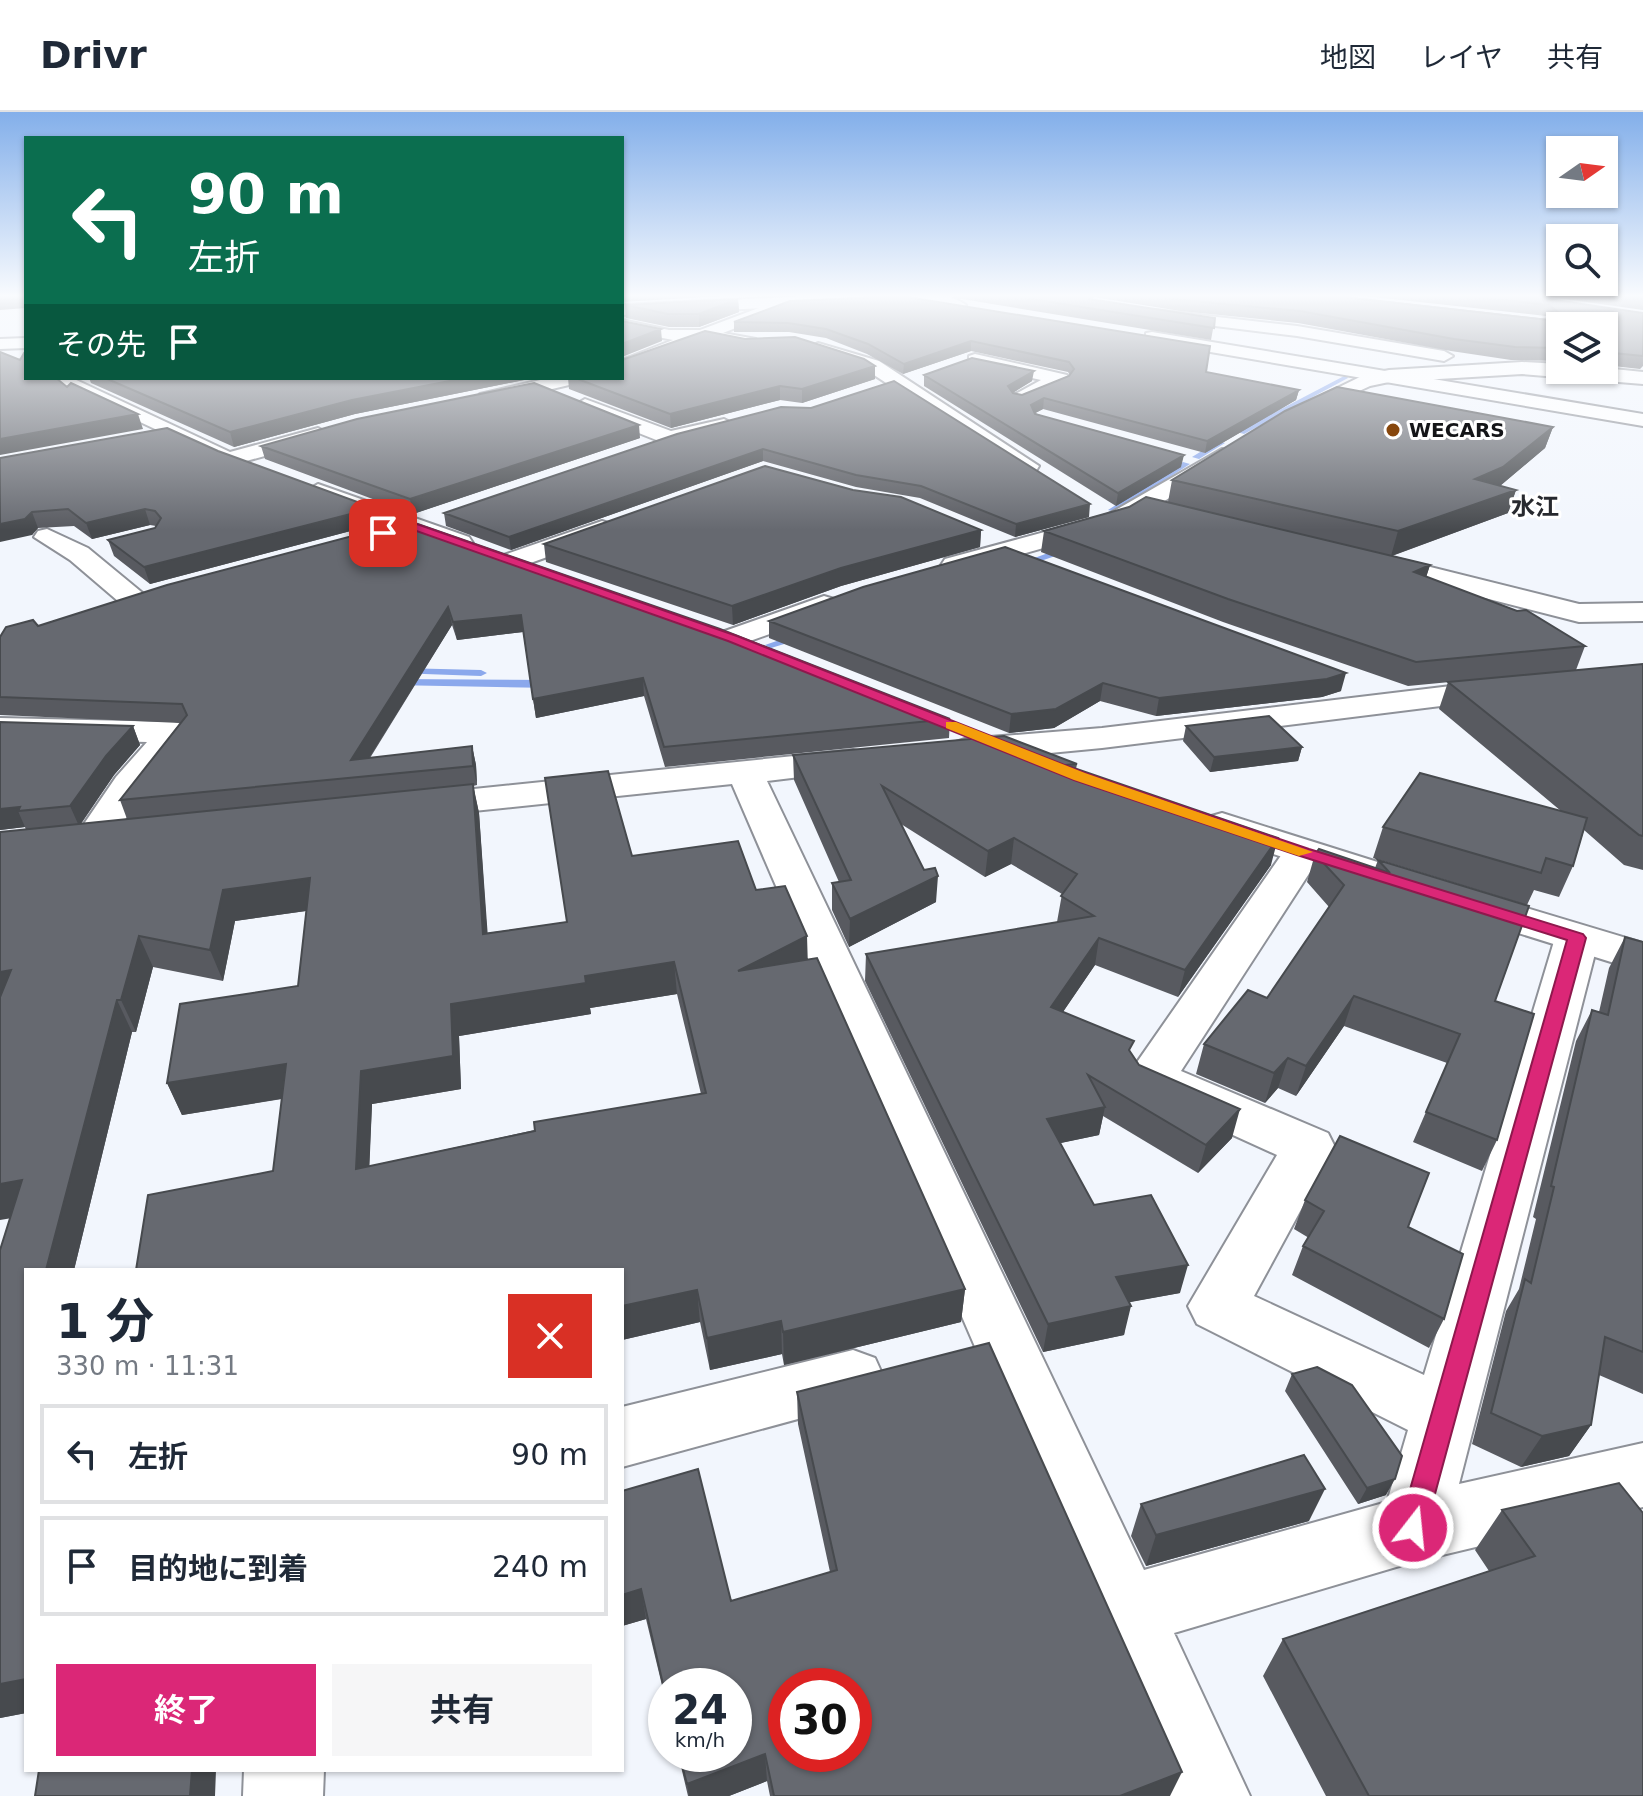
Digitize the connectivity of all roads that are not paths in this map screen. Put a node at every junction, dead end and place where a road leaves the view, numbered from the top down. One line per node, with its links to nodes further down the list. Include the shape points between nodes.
1 (883, 373): 13 (street)
2 (1031, 373): 16 (street, via 1060,379)
3 (1372, 373): 8 (street)
4 (1415, 373): 7 (street)
5 (1446, 373): 7 (street)
6 (929, 374): 13 (street)
7 (1423, 374): 8 (street); 18 (street)
8 (1389, 376): 20 (street); 21 (street, via 1364,381)
9 (1618, 376): 10 (street)
10 (1638, 378)
11 (60, 380): 23 (street)
12 (568, 380): 14 (street)
13 (899, 383): 15 (street); 31 (street)
14 (542, 388): 17 (street); 24 (street)
15 (870, 390)
16 (1020, 397)
17 (464, 402)
18 (1643, 410)
19 (750, 418): 24 (street)
20 (1643, 420)
21 (1272, 425)
22 (342, 427): 29 (street)
23 (173, 432): 25 (street); 29 (street)
24 (669, 438): 27 (street)
25 (130, 441)
26 (1247, 441): 30 (street)
27 (640, 447)
28 (1178, 456): 30 (street)
29 (232, 458): 37 (street)
30 (1209, 464): 35 (street)
31 (1047, 478)
32 (1086, 504): 35 (street)
33 (454, 511): 37 (street)
34 (569, 511): 43 (street, via 618,524)
35 (1127, 513): 36 (street); 44 (street, via 1013,552)
36 (1168, 513)
37 (411, 526): 39 (street); 43 (street)
38 (47, 537): 41 (street)
39 (368, 537)
40 (108, 547): 41 (street)
41 (79, 554): 47 (street, via 148,598)
42 (1348, 555): 48 (street, via 1579,613)
43 (511, 562): 45 (street)
44 (928, 573)
45 (555, 577)
46 (852, 595): 50 (street)
47 (106, 608)
48 (1643, 612)
49 (703, 628): 50 (street)
50 (733, 638): 51 (street)
51 (770, 653)
52 (1347, 679): 54 (street)
53 (1533, 687): 54 (street)
54 (1407, 699): 57 (street)
55 (951, 725): 57 (street)
56 (0, 728): 64 (street, via 174,732 78,841)
57 (1005, 746): 58 (street); 61 (street)
58 (929, 753)
59 (883, 758): 60 (street)
60 (744, 771): 62 (street); 68 (street)
61 (1079, 776)
62 (379, 810)
63 (1184, 812): 65 (street)
64 (141, 835)
65 (1303, 852): 66 (street); 69 (street, via 1151,1078 1309,1147 1218,1306)
66 (1577, 938): 67 (street); 69 (street)
67 (1643, 958)
68 (1003, 1341): 70 (street); 73 (street)
69 (1444, 1416): 72 (street)
70 (624, 1436)
71 (1643, 1475): 72 (street)
72 (1413, 1528): 73 (street)
73 (1126, 1611): 76 (street)
74 (284, 1772): 75 (street)
75 (283, 1796)
76 (1210, 1796)

